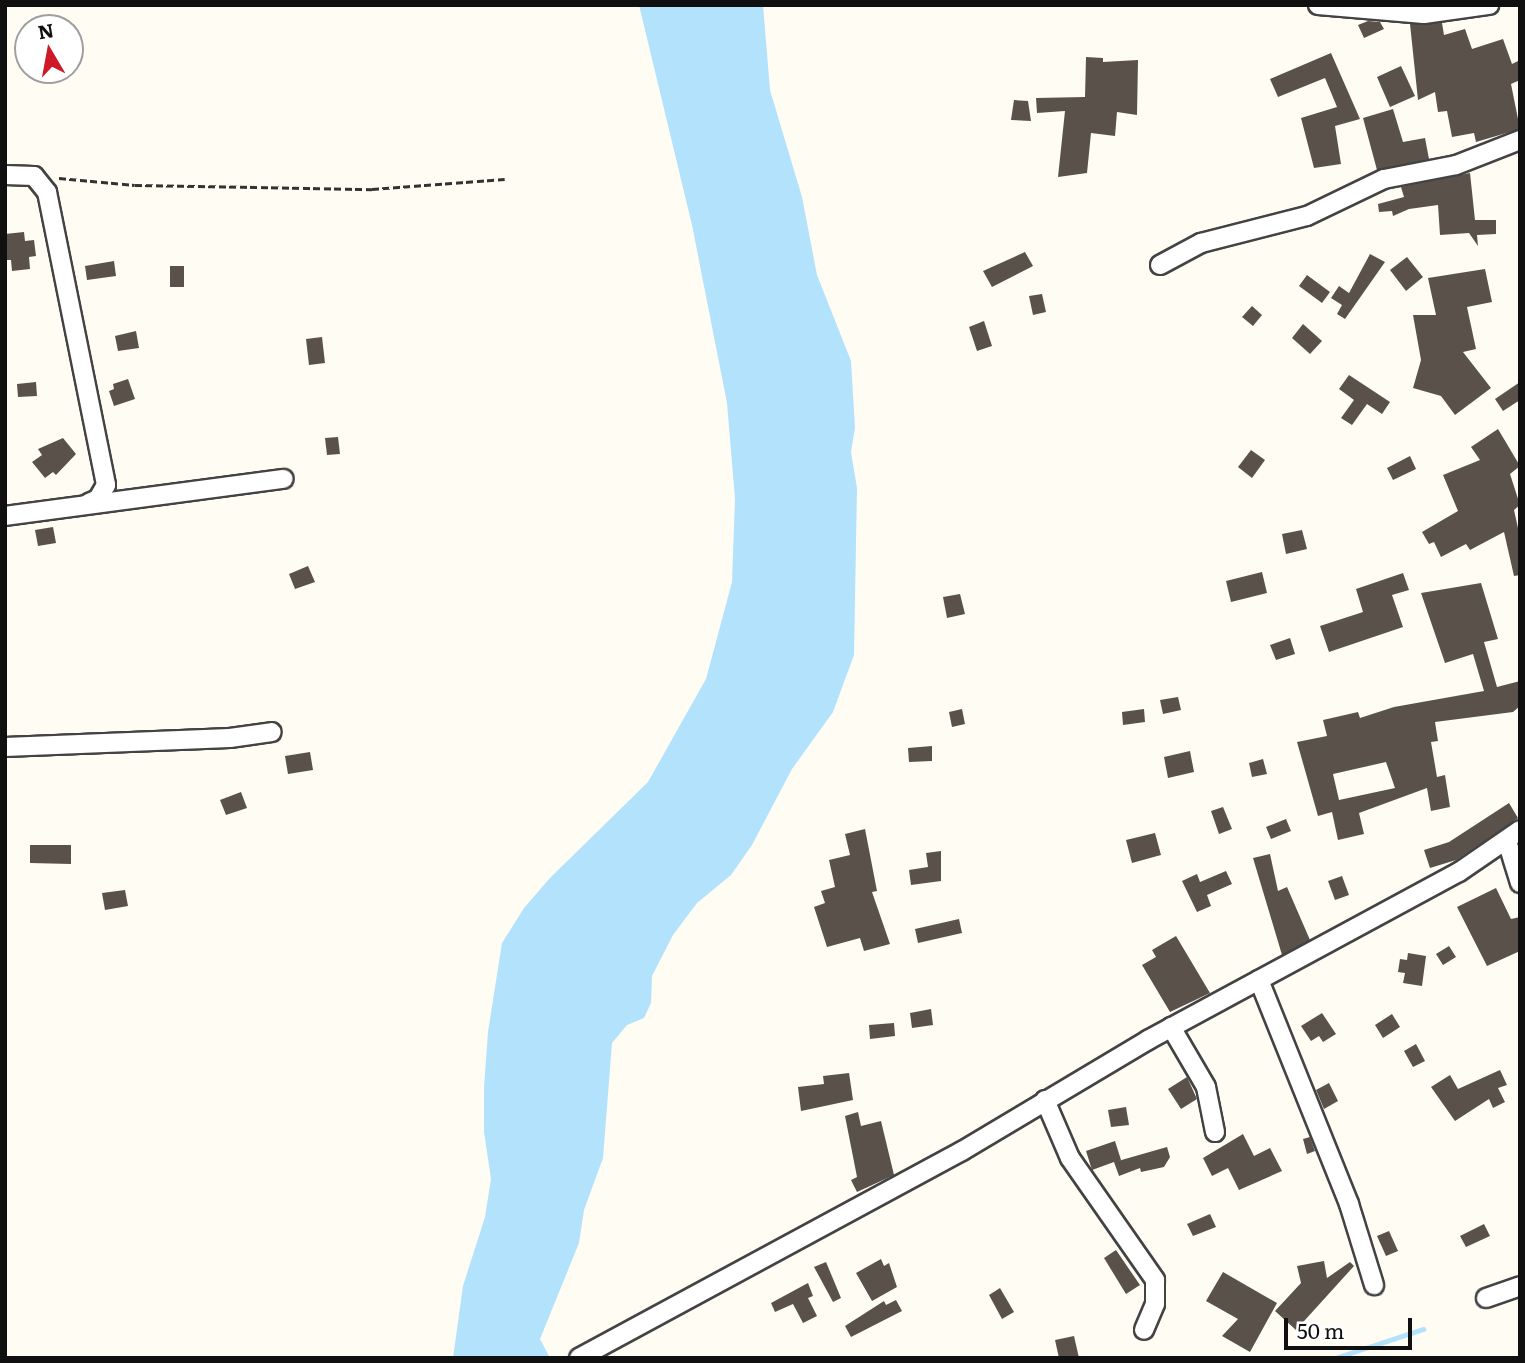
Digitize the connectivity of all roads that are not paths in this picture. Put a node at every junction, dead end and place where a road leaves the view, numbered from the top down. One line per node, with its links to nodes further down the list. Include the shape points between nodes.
1 (1318, 5): 2 (street, via 1424,14)
2 (1489, 5)
3 (1520, 140): 5 (street, via 1456,165 1384,179 1307,216 1201,243)
4 (5, 175): 7 (street, via 34,176 47,192 106,485 98,499)
5 (1160, 265)
6 (284, 479): 7 (street, via 134,501)
7 (89, 503): 8 (street)
8 (5, 516)
9 (272, 732): 10 (street, via 230,738)
10 (5, 747)
11 (1513, 836): 12 (street); 13 (street)
12 (1520, 883)
13 (1259, 980): 14 (street); 17 (street, via 1349,1204)
14 (1171, 1027): 15 (street); 16 (street, via 1206,1087)
15 (1045, 1100): 20 (street, via 1070,1158 1155,1280 1155,1304); 21 (street, via 918,1176)
16 (1215, 1132)
17 (1374, 1285)
18 (1520, 1286): 19 (street)
19 (1486, 1298)
20 (1144, 1330)
21 (579, 1358)

